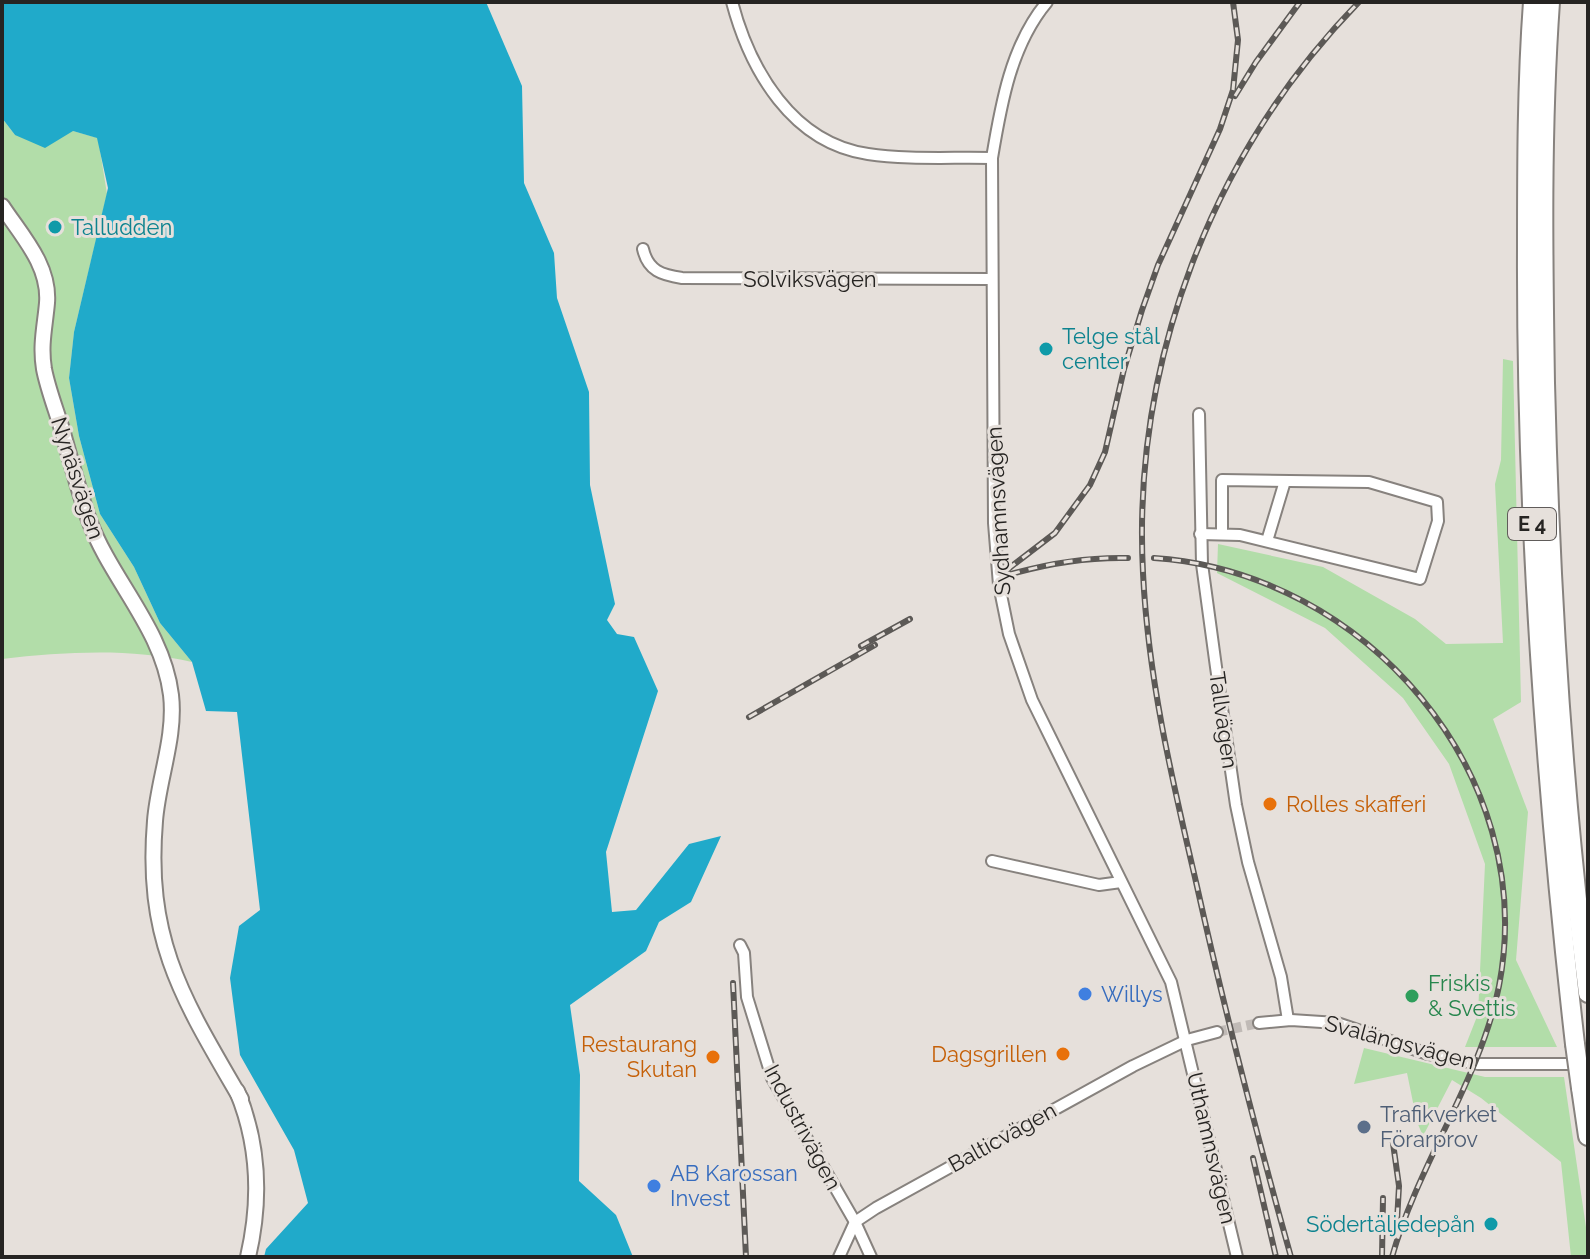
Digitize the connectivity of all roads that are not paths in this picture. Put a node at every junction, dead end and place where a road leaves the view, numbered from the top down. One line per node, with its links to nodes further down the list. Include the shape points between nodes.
1 (732, 2): 5 (street, via 750,57 780,105 806,129 840,147 869,154)
2 (1047, 2): 5 (street, Sydhamnsvägen, via 1005,89)
3 (1533, 2): 25 (highway, E 4, bridge, via 1527,177 1530,492 1542,710)
4 (1550, 2): 15 (highway, E 4, via 1544,176 1548,490 1560,723)
5 (992, 158): 8 (street, Sydhamnsvägen)
6 (2, 206): 27 (street, Nynäsvägen, via 45,276 45,374 89,519 102,552 154,640 168,679 170,731 157,799 152,877 156,916 186,1002 241,1099 250,1128 256,1177)
7 (643, 249): 8 (street, Solviksvägen, via 661,275 682,278)
8 (991, 279): 16 (street, Sydhamnsvägen, via 994,523 1009,634 1032,700)
9 (1199, 414): 11 (street, Tallvägen)
10 (1285, 481): 12 (street, via 1222,480); 13 (street); 13 (street, via 1369,482 1437,502 1438,521 1420,579)
11 (1200, 534): 12 (street); 20 (street, Tallvägen, via 1236,805)
12 (1222, 534): 13 (street)
13 (1267, 541)
14 (992, 861): 16 (street, via 1099,885)
15 (1575, 868): 17 (highway); 19 (highway, E 4)
16 (1121, 882): 23 (street, Sydhamnsvägen, via 1171,982)
17 (1588, 927)
18 (740, 945): 26 (street, Industrivägen, via 747,997 772,1078)
19 (1588, 993)
20 (1288, 1020): 21 (street, Svalängsvägen); 24 (street, Svalängsvägen, via 1337,1023 1462,1062)
21 (1259, 1023)
22 (1217, 1032): 23 (street)
23 (1187, 1040): 26 (street, Balticvägen, via 1039,1116); 30 (street, Uthamnsvägen)
24 (1588, 1064)
25 (1588, 1136)
26 (855, 1222): 28 (street); 29 (street, Industrivägen)
27 (248, 1257)
28 (839, 1257)
29 (871, 1257)
30 (1237, 1257)

